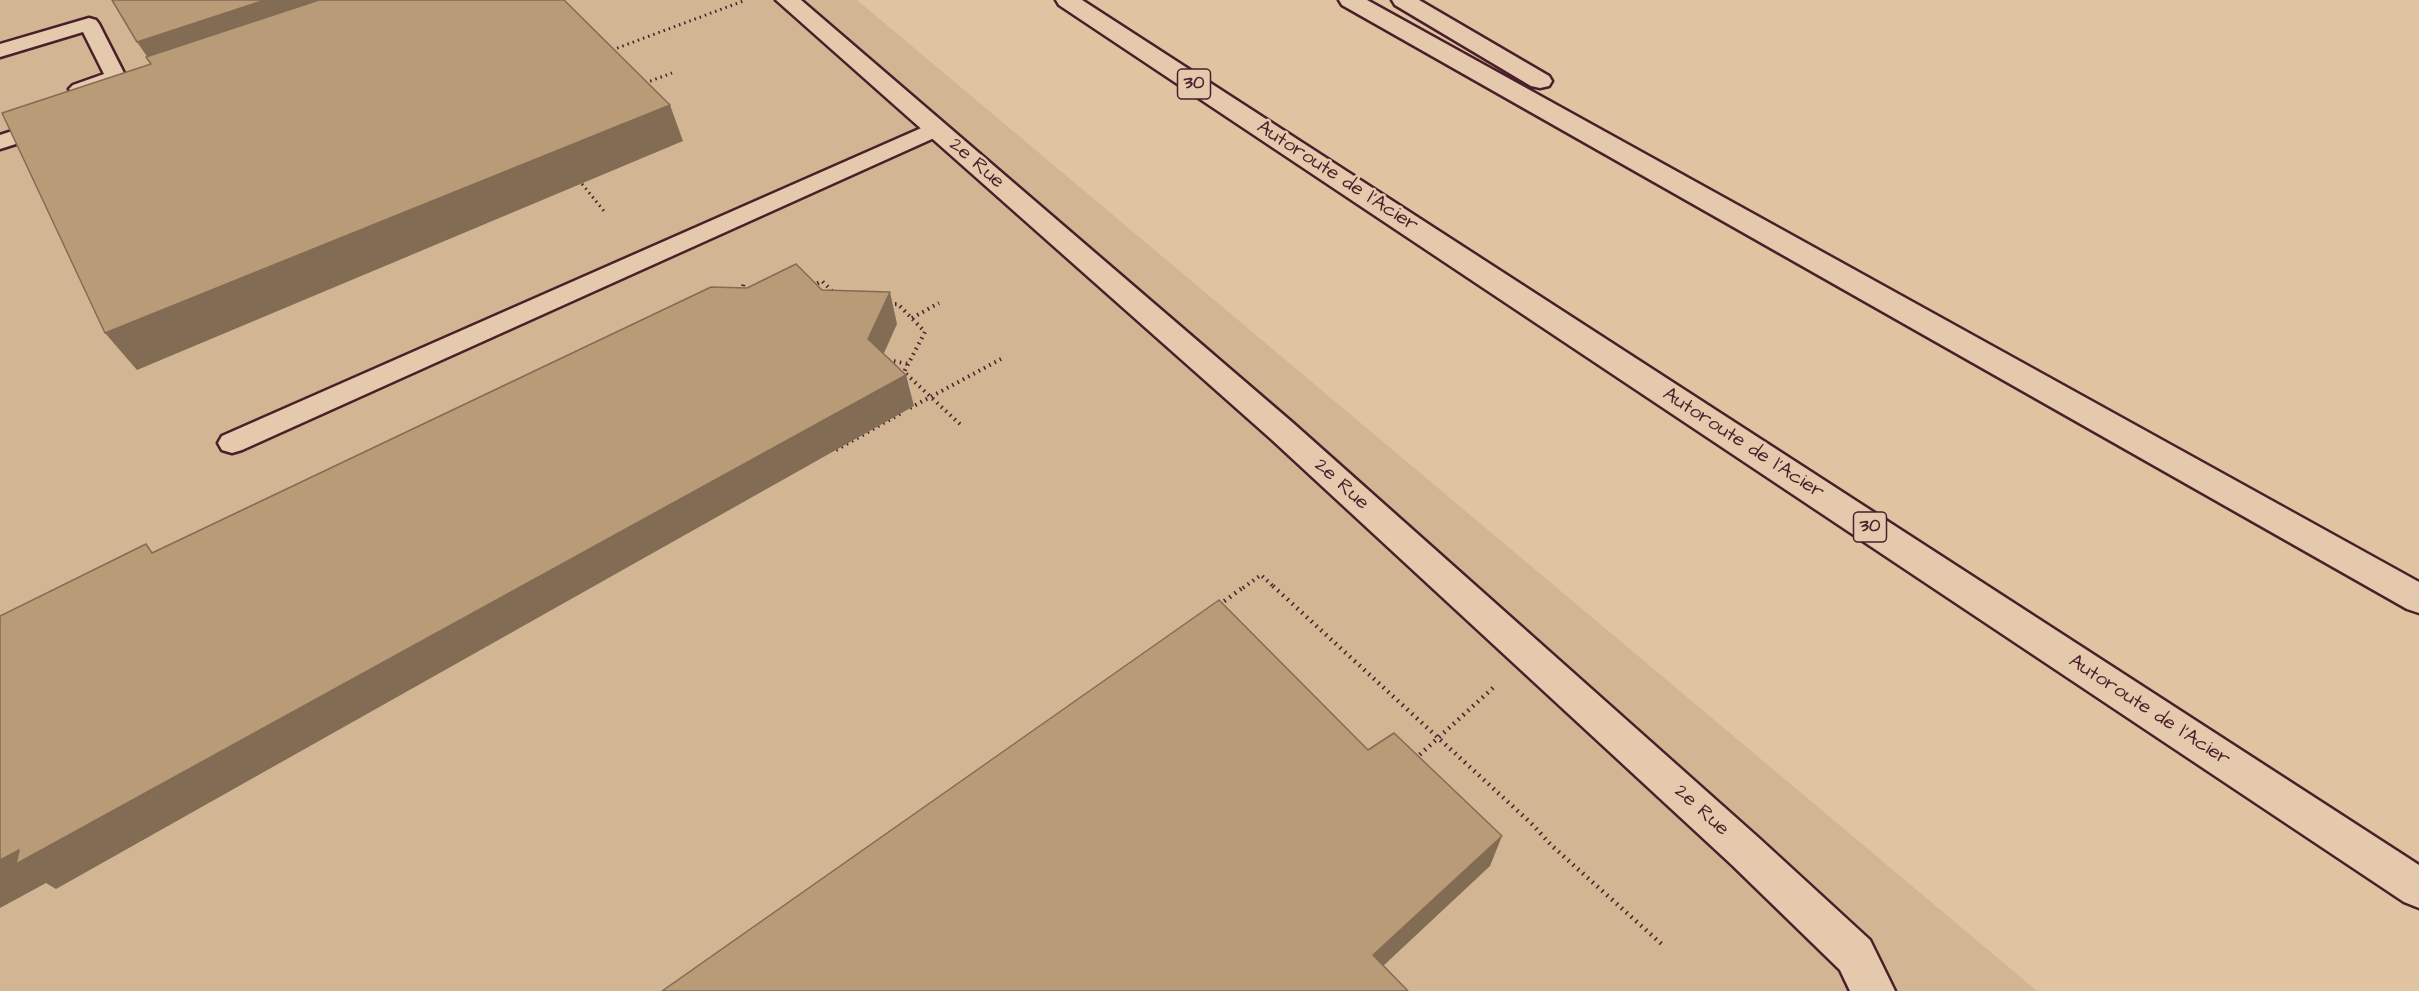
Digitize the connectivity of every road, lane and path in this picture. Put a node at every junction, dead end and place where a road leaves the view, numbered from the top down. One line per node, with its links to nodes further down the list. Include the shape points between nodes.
1 (746, 0): 7 (path)
2 (787, 0): 12 (main road, 2e Rue)
3 (1066, 0): 36 (main road, Autoroute de l'Acier / 30)
4 (1350, 0): 30 (main road)
5 (1403, 0): 30 (main road)
6 (0, 51): 10 (lane, via 89,24 116,77)
7 (609, 51)
8 (672, 73): 9 (path)
9 (641, 85)
10 (63, 94)
11 (68, 119): 13 (lane)
12 (935, 129): 28 (lane); 33 (main road, 2e Rue, via 1282,431)
13 (0, 142)
14 (582, 184): 15 (path)
15 (604, 211)
16 (744, 281): 19 (path)
17 (812, 286): 18 (path, via 822,281)
18 (837, 295)
19 (741, 301)
20 (887, 303): 22 (path, via 898,304)
21 (939, 303): 22 (path)
22 (912, 318): 25 (path, via 925,332)
23 (881, 359): 25 (path)
24 (1001, 359): 26 (path)
25 (908, 364): 26 (path, via 904,372)
26 (931, 398): 27 (path); 29 (path)
27 (962, 426)
28 (232, 443)
29 (836, 450)
30 (2205, 480): 31 (main road)
31 (2419, 599)
32 (1218, 606): 34 (path, via 1261,575)
33 (1529, 656): 34 (path); 38 (main road, 2e Rue, via 1855,956)
34 (1438, 739): 35 (path); 37 (path)
35 (1413, 760)
36 (2419, 888)
37 (1665, 947)
38 (1873, 991)

